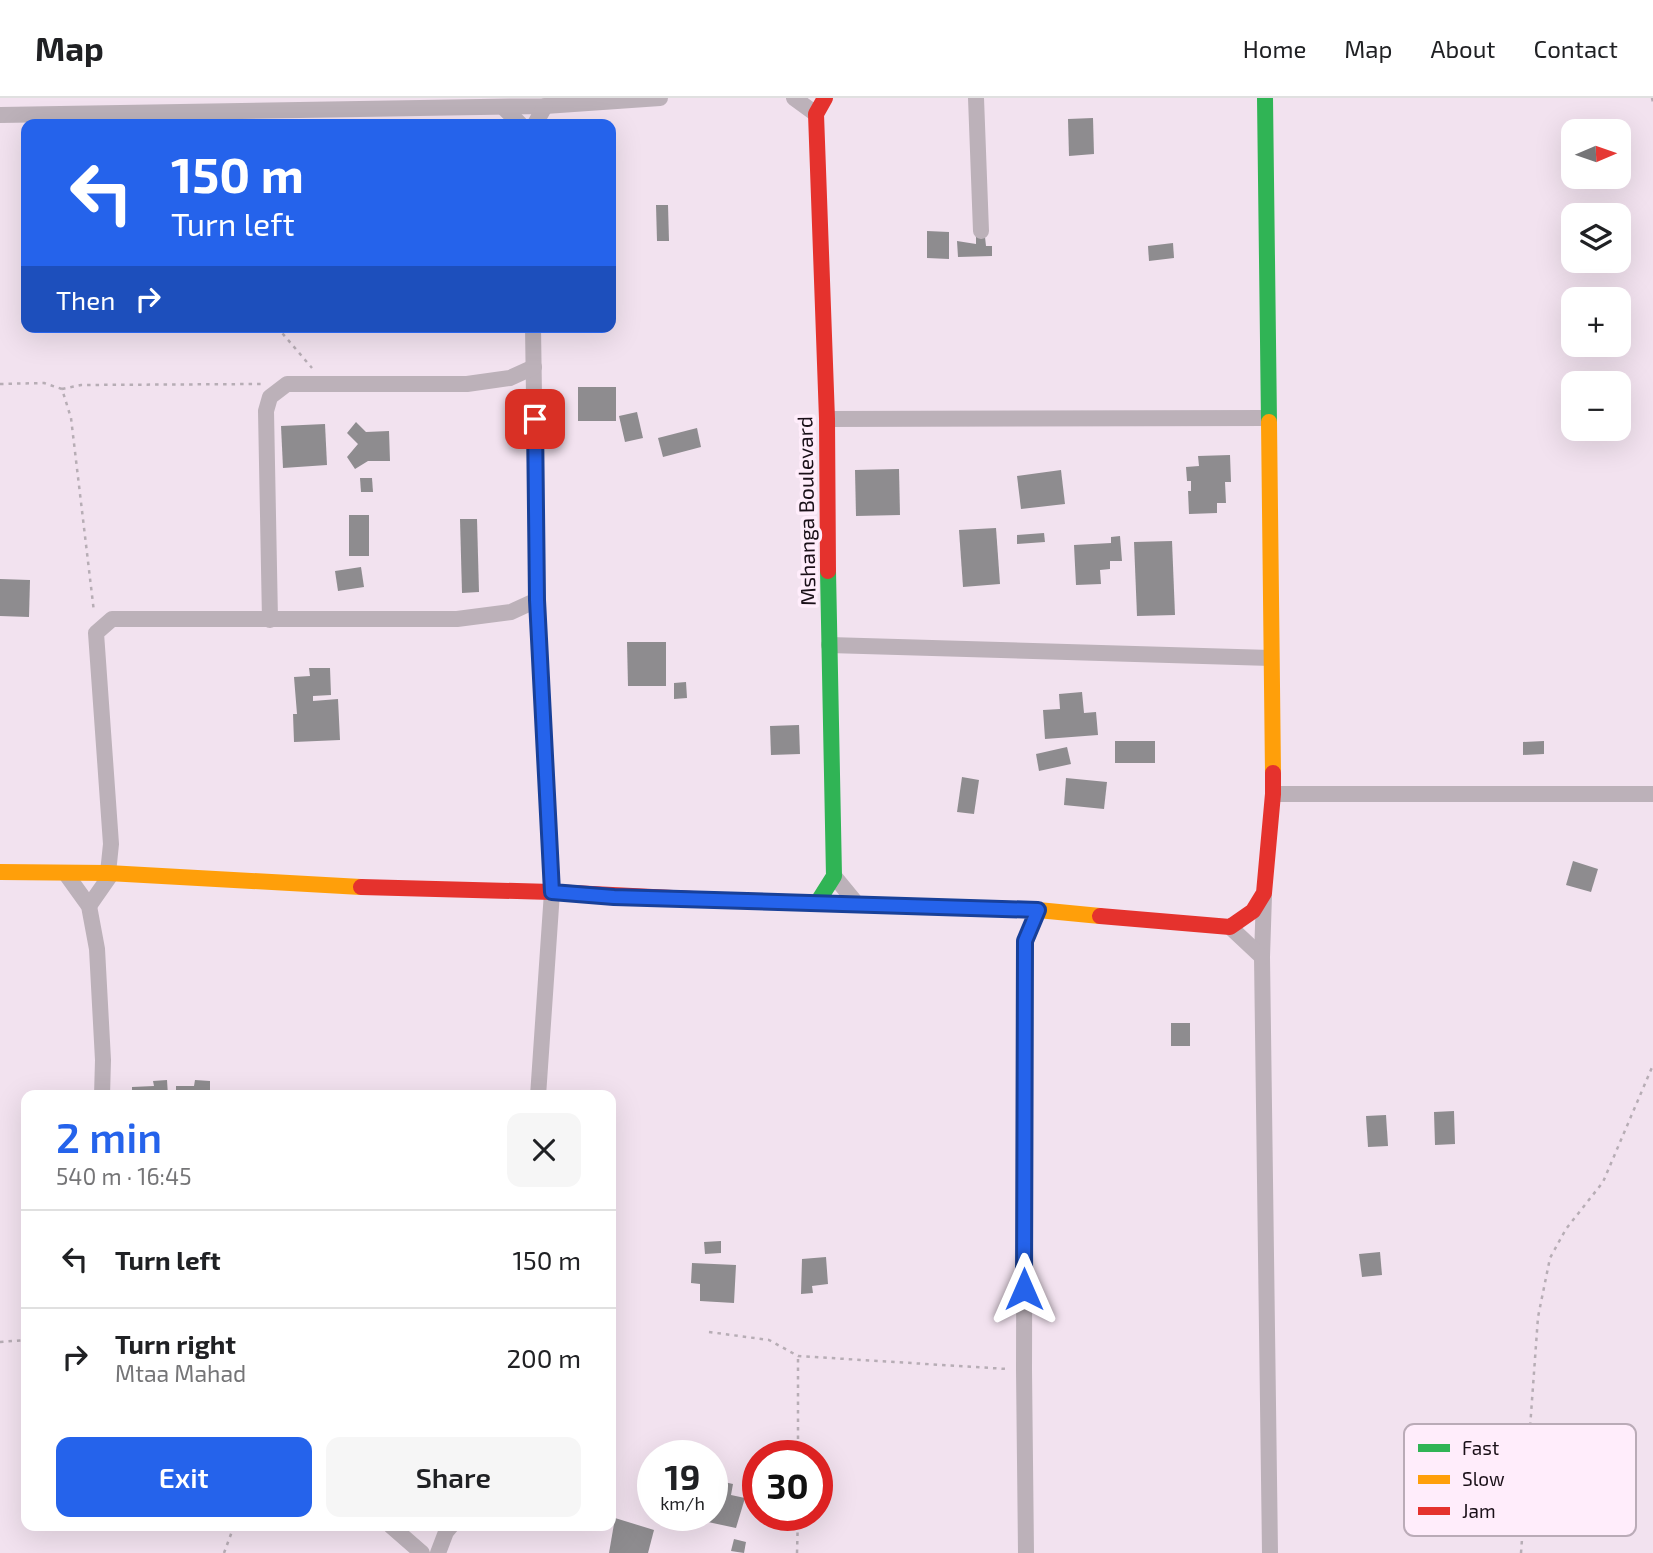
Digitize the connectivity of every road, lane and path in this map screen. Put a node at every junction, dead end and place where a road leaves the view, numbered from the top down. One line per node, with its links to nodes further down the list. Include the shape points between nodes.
1 (660, 98): 7 (street)
2 (794, 98): 9 (street)
3 (825, 98): 9 (street)
4 (976, 98): 13 (street)
5 (1265, 98): 21 (street)
6 (325, 103): 8 (street); 10 (street)
7 (545, 106): 8 (street); 12 (street)
8 (503, 107): 11 (street)
9 (816, 114): 22 (street, Mshanga Boulevard)
10 (0, 115)
11 (515, 119)
12 (538, 119)
13 (981, 232)
14 (282, 333): 19 (path)
15 (533, 333): 16 (street)
16 (534, 367): 19 (street, via 510,378 467,384); 23 (street)
17 (0, 384): 20 (path, via 44,383)
18 (287, 384): 19 (street); 20 (path); 24 (street, via 270,397 267,411)
19 (326, 384)
20 (62, 388): 25 (path, via 71,418)
21 (1268, 418): 22 (street); 27 (street)
22 (827, 419): 26 (street, Mshanga Boulevard)
23 (537, 600): 24 (street, via 511,612 457,619); 34 (street)
24 (270, 620): 25 (street, via 112,619)
25 (96, 633): 31 (street)
26 (829, 645): 27 (street); 33 (street, Mshanga Boulevard)
27 (1271, 658): 28 (street)
28 (1273, 794): 29 (street); 35 (street)
29 (1653, 794)
30 (0, 872): 32 (street)
31 (110, 873): 32 (street); 34 (street, via 340,887); 38 (street)
32 (66, 874): 38 (street)
33 (834, 876): 36 (street); 37 (street)
34 (552, 892): 36 (street); 44 (street)
35 (1264, 893): 40 (street, via 1253,911); 41 (street)
36 (817, 903): 37 (street)
37 (857, 904): 39 (street)
38 (89, 906): 43 (street, via 97,949)
39 (1038, 910): 40 (street); 49 (street, via 1025,941)
40 (1230, 927): 41 (street)
41 (1262, 957): 61 (street)
42 (1653, 1065): 50 (path, via 1603,1182 1550,1258 1538,1317)
43 (102, 1090)
44 (538, 1090)
45 (709, 1332): 48 (path, via 769,1340)
46 (21, 1340): 47 (path)
47 (0, 1342)
48 (798, 1356): 49 (path); 51 (path)
49 (1024, 1370): 60 (street)
50 (1530, 1424)
51 (798, 1440)
52 (231, 1531): 56 (path)
53 (397, 1531): 57 (street)
54 (447, 1531): 58 (street)
55 (797, 1531): 59 (path)
56 (224, 1553)
57 (422, 1553)
58 (438, 1553)
59 (797, 1553)
60 (1026, 1553)
61 (1270, 1553)

